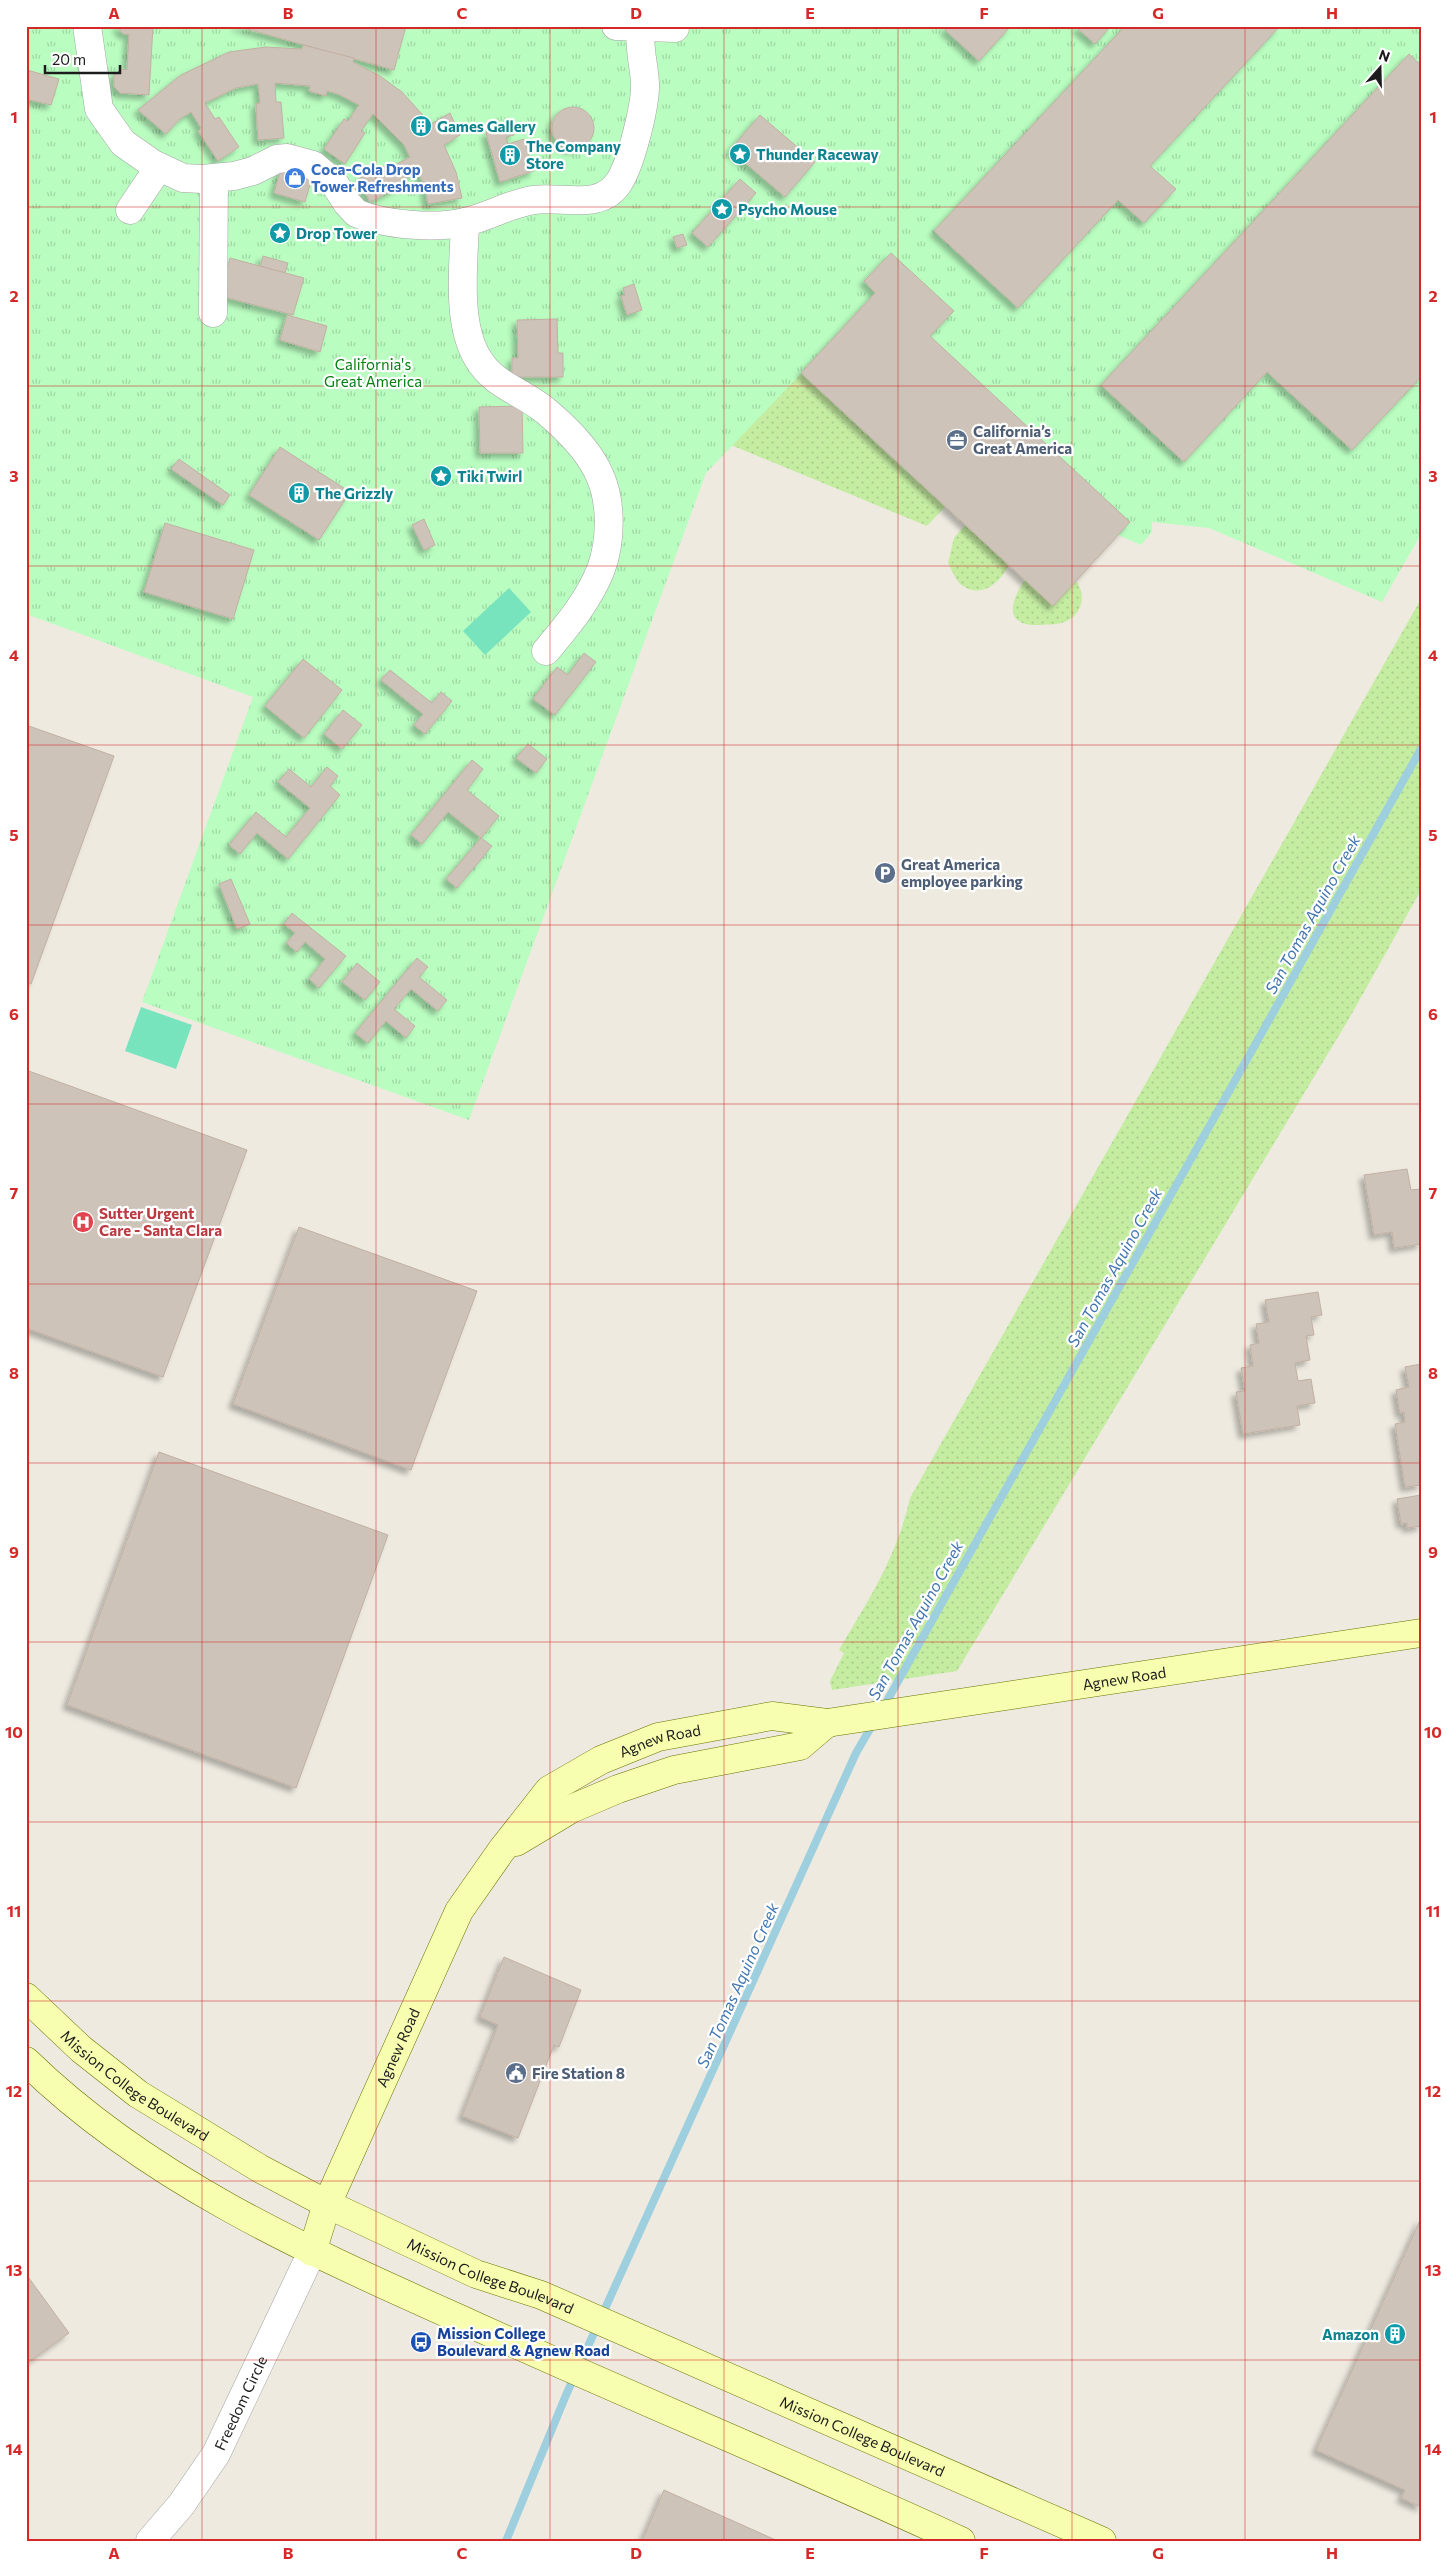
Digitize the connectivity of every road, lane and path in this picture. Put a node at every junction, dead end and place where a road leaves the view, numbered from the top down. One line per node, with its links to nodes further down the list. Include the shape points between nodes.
1 (86, 26): 4 (street, via 99,109 123,143)
2 (632, 27): 3 (street); 7 (street, via 640,51 645,86 627,169 618,184 605,196 591,200 534,200)
3 (675, 28)
4 (159, 167): 5 (street, via 183,178); 6 (street)
5 (214, 179): 7 (street, via 253,171 276,159 287,158 324,173 351,208 364,216 415,225); 8 (street)
6 (130, 210)
7 (465, 222): 9 (street, via 463,297 468,334 476,356 500,383 533,401 573,438 597,469 605,496 608,539 600,569 574,616)
8 (213, 313)
9 (546, 651)
10 (1421, 1633): 11 (main road, Agnew Road)
11 (828, 1723): 12 (main road, Agnew Road, via 800,1746 674,1770 618,1789 571,1809); 12 (main road, Agnew Road, via 772,1716 658,1737 601,1760 549,1790)
12 (501, 1851): 15 (main road, Agnew Road, via 459,1911)
13 (26, 1997): 15 (main road, Mission College Boulevard, via 81,2049 138,2094 259,2168)
14 (26, 2062): 16 (main road, via 109,2130 194,2188)
15 (327, 2204): 16 (main road, Agnew Road); 19 (main road, Mission College Boulevard, via 476,2274 542,2295 662,2346)
16 (312, 2252): 17 (street, Freedom Circle, via 216,2454 181,2505); 18 (main road)
17 (150, 2541)
18 (962, 2541)
19 (1102, 2541)

